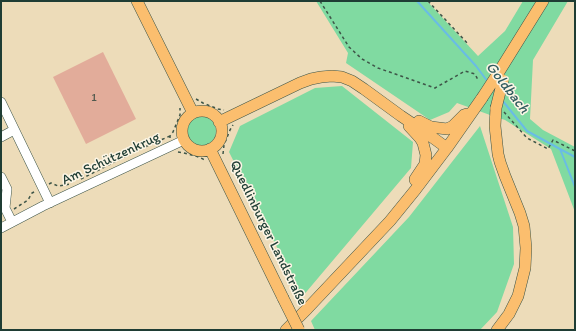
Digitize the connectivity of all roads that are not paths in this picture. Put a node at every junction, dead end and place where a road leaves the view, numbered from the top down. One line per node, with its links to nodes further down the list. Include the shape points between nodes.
1 (137, 1): 6 (main road)
2 (543, 1): 3 (main road, via 530,23 530,34)
3 (500, 78): 5 (main road, bridge); 21 (main road, bridge, via 500,110 495,126 498,154 524,226 526,248 525,268 518,296)
4 (1, 102): 9 (street)
5 (473, 112): 7 (main road, via 464,115 453,126 447,128 431,127 412,116); 12 (main road)
6 (193, 113): 8 (main road, via 210,113); 11 (main road, via 185,120)
7 (401, 116): 8 (main road, via 352,81 332,76 300,83); 12 (main road); 15 (main road, via 420,138 425,149 426,160 415,179)
8 (220, 122): 13 (main road, via 221,135)
9 (14, 130): 10 (street); 16 (street)
10 (1, 137)
11 (176, 140): 13 (main road, via 197,150); 16 (street, Am Schützenkrug)
12 (447, 148): 15 (main road)
13 (210, 149): 20 (main road, Quedlinburger Landstraße, bridge)
14 (1, 177): 17 (street, via 7,189 5,208)
15 (416, 189): 19 (main road, via 371,241)
16 (50, 203): 17 (street, Am Schützenkrug)
17 (12, 222): 18 (street, Am Schützenkrug)
18 (1, 228)
19 (286, 330)
20 (299, 330)
21 (497, 330)

